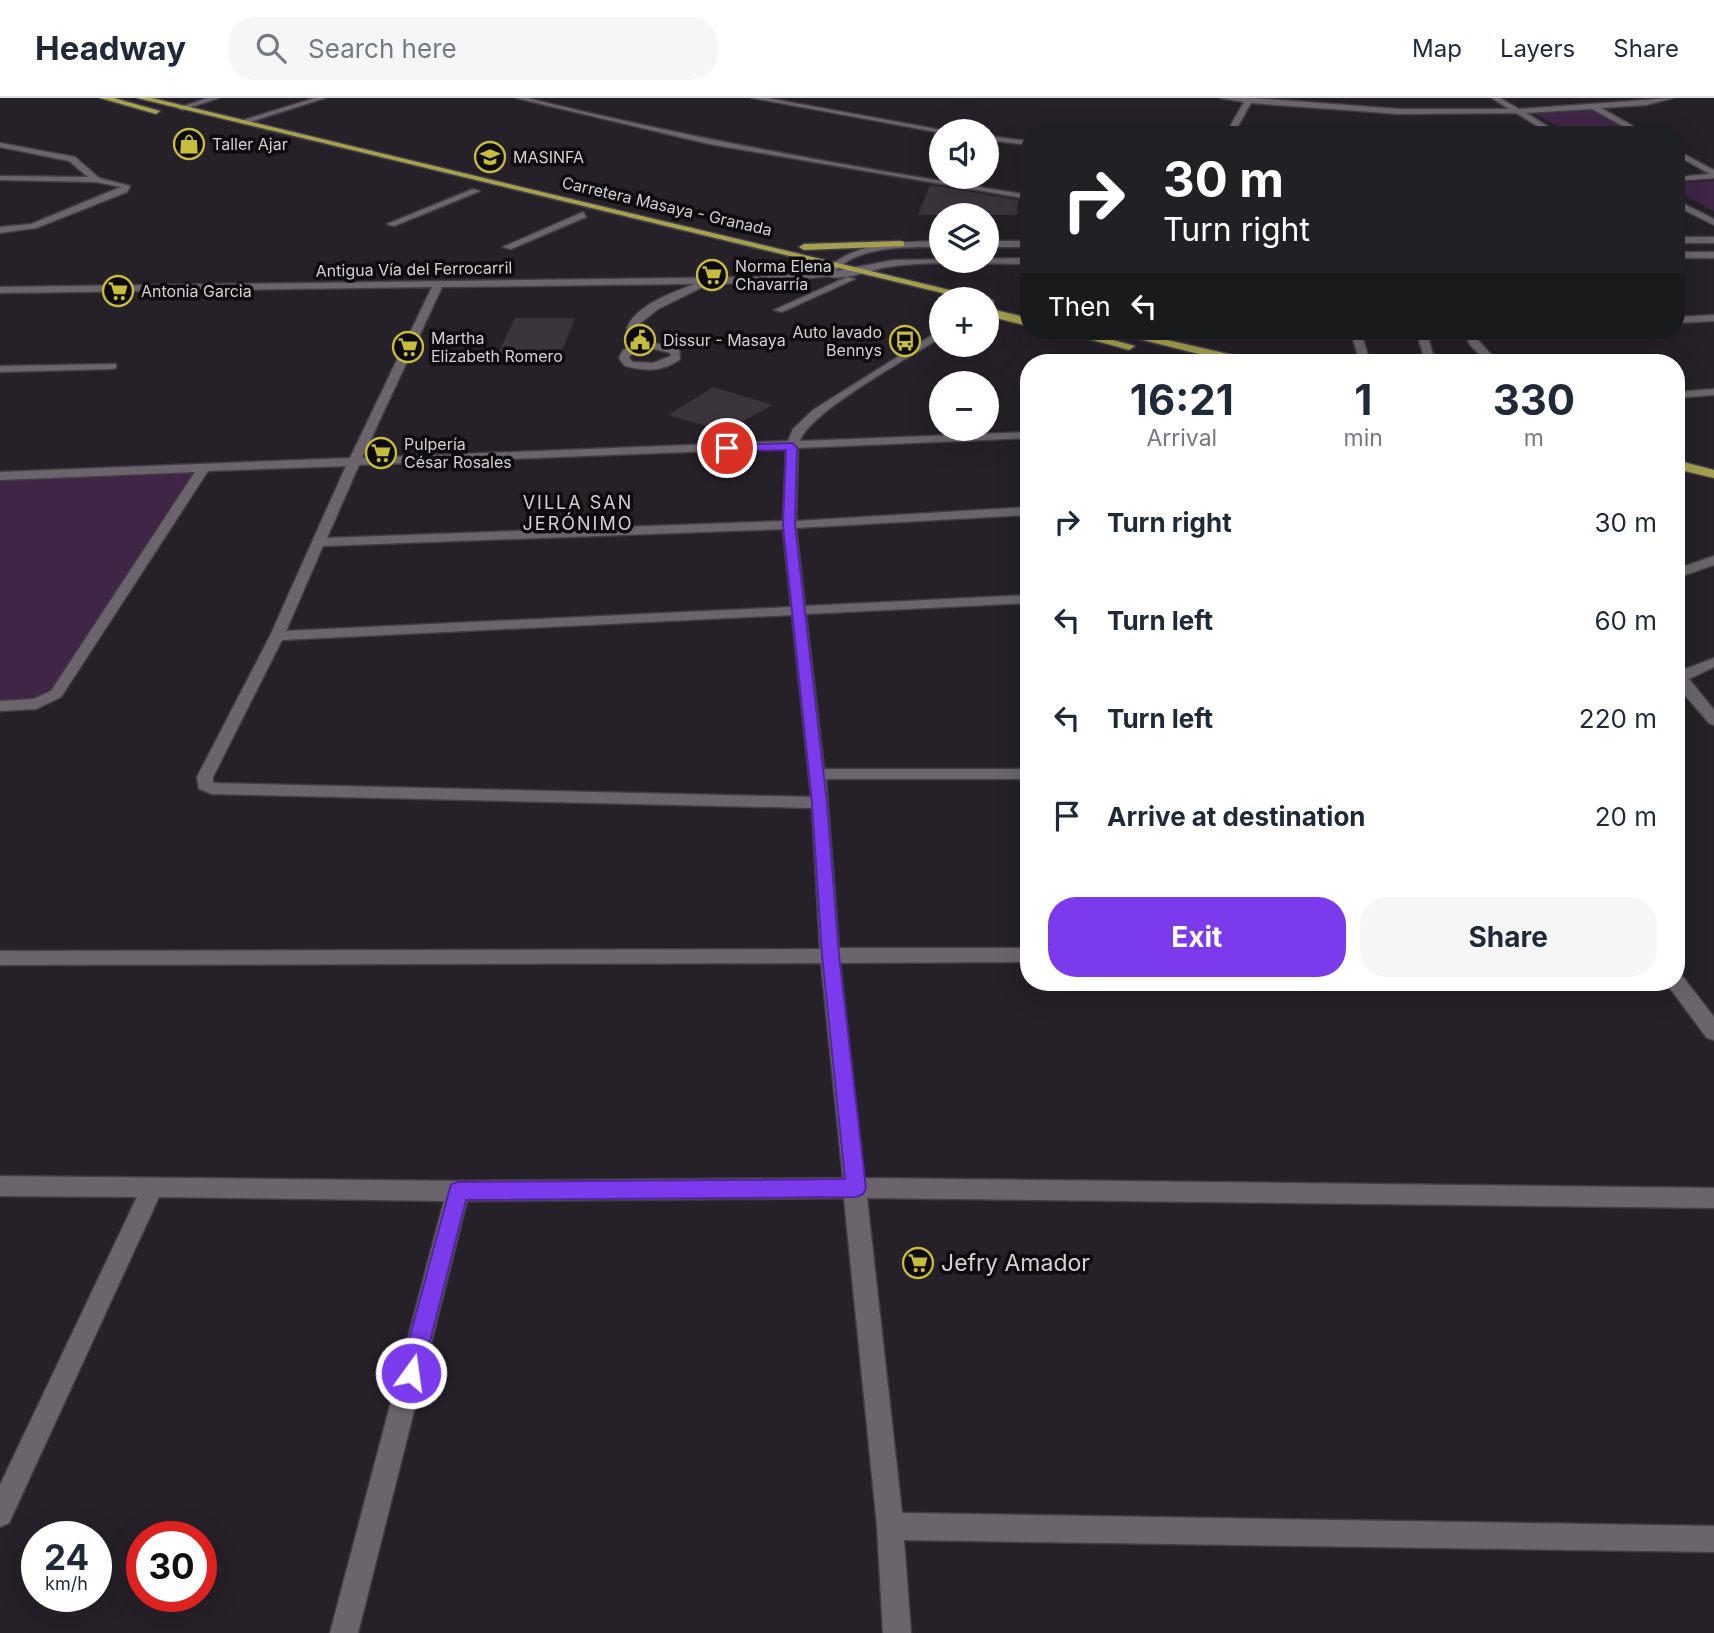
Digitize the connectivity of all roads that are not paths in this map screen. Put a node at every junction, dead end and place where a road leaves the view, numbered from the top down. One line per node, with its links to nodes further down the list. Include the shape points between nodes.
1 (104, 98): 24 (highway)
2 (141, 98): 13 (highway, Carretera Masaya - Granada)
3 (216, 98): 13 (street)
4 (322, 98): 15 (street)
5 (519, 98): 32 (street, via 724,145)
6 (755, 98): 19 (street)
7 (1223, 98): 11 (street)
8 (1495, 98): 14 (street)
9 (1577, 98): 12 (street)
10 (1670, 98): 12 (street)
11 (1249, 99): 14 (street, via 1401,113); 16 (street)
12 (1593, 106): 14 (street); 18 (street)
13 (182, 108): 15 (highway, Carretera Masaya - Granada)
14 (1519, 112): 17 (street)
15 (241, 122): 41 (highway, Carretera Masaya - Granada)
16 (1234, 126)
17 (1543, 126)
18 (1628, 126)
19 (929, 129)
20 (999, 139): 21 (street)
21 (1020, 142)
22 (0, 145): 28 (street, via 72,159)
23 (1685, 157): 25 (street)
24 (411, 175)
25 (1714, 175): 26 (street)
26 (1685, 177)
27 (0, 178): 28 (street)
28 (96, 180): 38 (street, via 126,186 33,226)
29 (450, 185): 30 (highway)
30 (477, 191): 31 (highway); 37 (street)
31 (490, 194)
32 (1020, 196)
33 (543, 206): 35 (highway, Carretera Masaya - Granada)
34 (1685, 207): 36 (street)
35 (583, 215): 46 (street); 52 (highway, Carretera Masaya - Granada)
36 (1714, 222)
37 (391, 224)
38 (0, 230)
39 (1685, 240): 40 (street)
40 (1714, 240)
41 (734, 241): 42 (highway, via 830,248); 50 (highway, Carretera Masaya - Granada)
42 (900, 244): 43 (street); 50 (street)
43 (929, 244)
44 (999, 244): 45 (street)
45 (1020, 244)
46 (508, 247)
47 (1685, 255): 48 (street)
48 (1714, 255)
49 (1020, 261): 51 (street, Antigua Vía del Ferrocarril, via 894,263)
50 (837, 264): 51 (highway, Carretera Masaya - Granada); 52 (street)
51 (863, 270): 52 (street, Antigua Vía del Ferrocarril); 56 (highway, Carretera Masaya - Granada)
52 (828, 274): 53 (highway, Carretera Masaya - Granada); 54 (street, Antigua Vía del Ferrocarril)
53 (850, 279): 58 (highway, Carretera Masaya - Granada); 62 (street)
54 (710, 281): 55 (street, Antigua Vía del Ferrocarril); 70 (street, via 634,322)
55 (438, 285): 57 (street, Antigua Vía del Ferrocarril); 80 (street)
56 (929, 288)
57 (0, 290)
58 (929, 298)
59 (999, 305): 61 (highway, Carretera Masaya - Granada)
60 (999, 309): 63 (highway, Carretera Masaya - Granada)
61 (1020, 309)
62 (779, 310)
63 (1020, 318)
64 (1714, 318): 65 (street)
65 (1685, 320)
66 (929, 340): 79 (street, via 817,412 797,431)
67 (1104, 340): 71 (highway)
68 (1152, 340): 72 (highway)
69 (1473, 340): 73 (street)
70 (637, 347)
71 (1162, 354)
72 (1212, 354)
73 (1485, 354)
74 (112, 366): 75 (street)
75 (0, 369)
76 (1714, 392): 77 (street)
77 (1685, 394)
78 (1020, 435): 79 (street)
79 (792, 447): 80 (street); 88 (street)
80 (354, 462): 82 (street); 89 (street)
81 (1685, 466): 83 (highway)
82 (203, 469): 84 (street); 98 (street, via 56,694 36,704)
83 (1714, 474)
84 (0, 476)
85 (1685, 480): 86 (highway)
86 (1714, 487)
87 (1020, 512): 88 (street)
88 (789, 525): 89 (street); 93 (street)
89 (321, 542): 94 (street)
90 (1714, 560): 91 (street)
91 (1685, 571)
92 (1020, 599): 93 (street)
93 (798, 610): 94 (street); 100 (street)
94 (277, 636): 102 (street, via 205,777 205,785 212,789)
95 (1714, 662): 96 (street)
96 (1685, 674)
97 (1685, 686): 99 (street)
98 (0, 706)
99 (1714, 720)
100 (816, 774): 101 (street); 102 (street)
101 (1020, 774)
102 (820, 803): 103 (street)
103 (830, 955): 104 (street); 105 (street); 110 (street)
104 (1020, 955)
105 (0, 958)
106 (1683, 991): 107 (street)
107 (1714, 1032)
108 (0, 1186): 109 (street)
109 (152, 1188): 111 (street); 113 (street)
110 (856, 1188): 111 (street); 112 (street); 114 (street)
111 (458, 1191): 116 (street)
112 (1714, 1198)
113 (0, 1514)
114 (890, 1526): 115 (street); 117 (street)
115 (1714, 1539)
116 (344, 1633)
117 (897, 1633)

